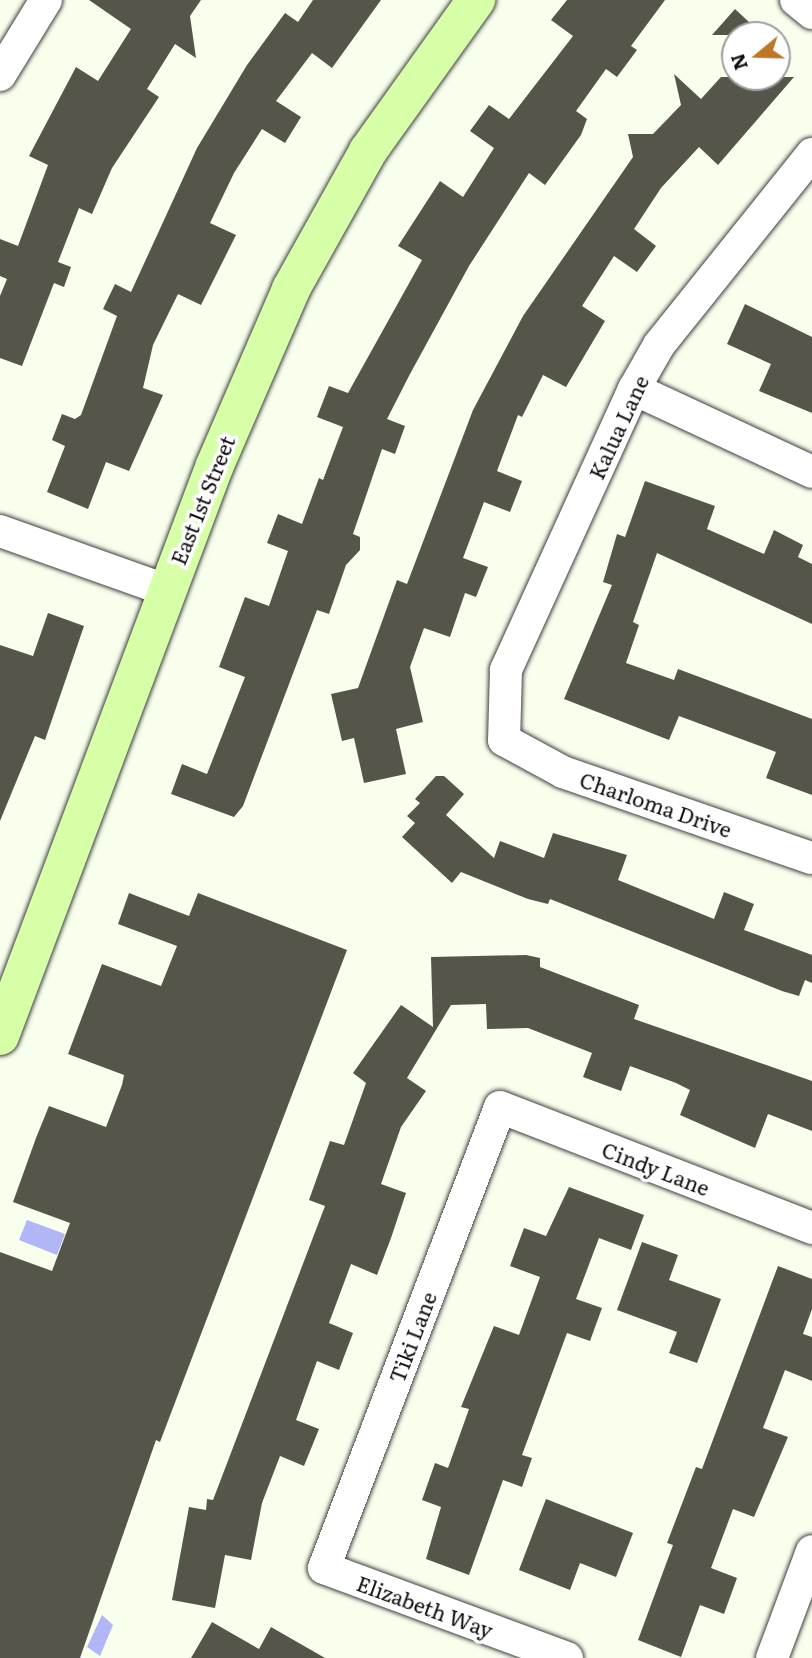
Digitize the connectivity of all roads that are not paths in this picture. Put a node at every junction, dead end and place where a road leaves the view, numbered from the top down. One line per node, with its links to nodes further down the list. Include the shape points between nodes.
1 (46, 0): 5 (street)
2 (476, 0): 10 (main road, East 1st Street, via 368,151 297,277)
3 (796, 0): 4 (street)
4 (812, 13)
5 (0, 75)
6 (812, 155): 7 (street, Kalua Lane, via 659,345)
7 (634, 389): 8 (street); 11 (street, Kalua Lane, via 506,670)
8 (812, 472)
9 (0, 531): 10 (street)
10 (166, 590): 13 (main road, East 1st Street)
11 (504, 740): 12 (street, Charloma Drive, via 563,772)
12 (812, 858)
13 (0, 1035)
14 (500, 1107): 15 (street, Cindy Lane); 17 (street, Tiki Lane)
15 (812, 1228)
16 (812, 1551): 19 (street)
17 (324, 1568): 18 (street, Elizabeth Way)
18 (566, 1658)
19 (772, 1658)

